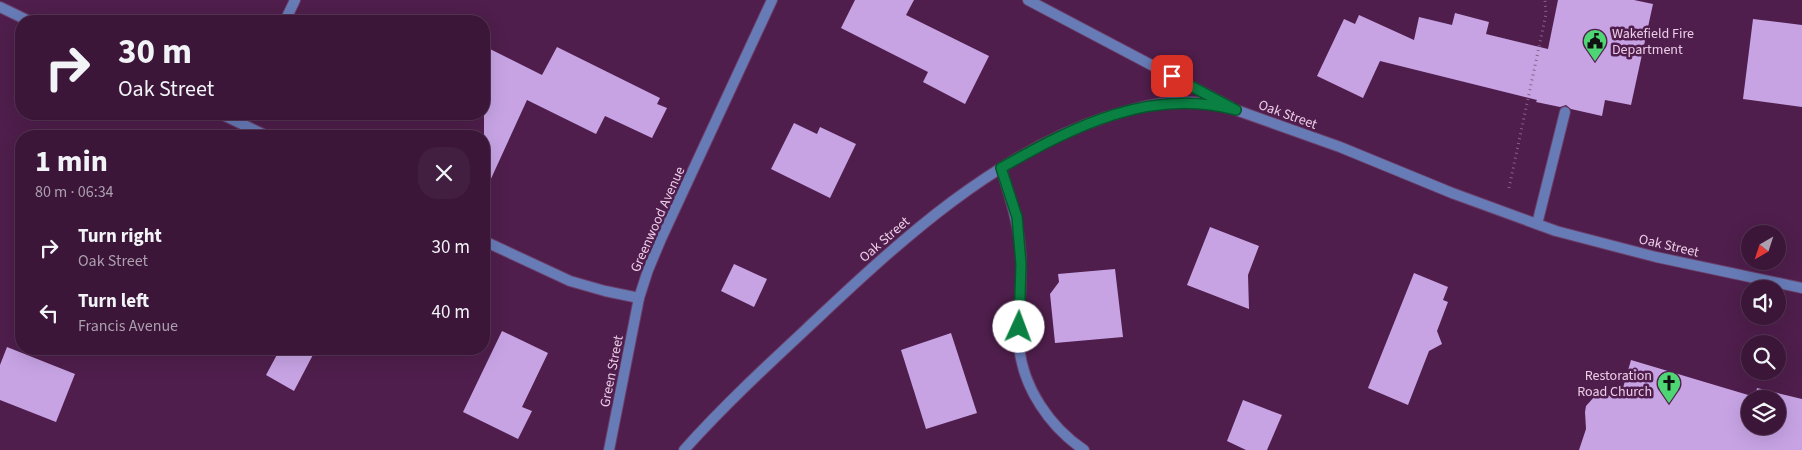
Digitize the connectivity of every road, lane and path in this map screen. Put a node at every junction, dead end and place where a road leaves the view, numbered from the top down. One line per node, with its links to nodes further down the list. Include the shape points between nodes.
1 (295, 0): 7 (street)
2 (772, 0): 17 (street, Greenwood Avenue, via 661,239)
3 (1028, 0): 8 (street)
4 (1545, 0): 13 (path, via 1546,14)
5 (0, 7): 6 (street)
6 (17, 15)
7 (289, 15)
8 (1236, 110): 12 (street, Oak Street, via 1176,102 1122,112 1063,134); 13 (street, Oak Street, via 1340,147)
9 (1566, 112): 14 (street)
10 (245, 120): 11 (street)
11 (259, 130)
12 (1001, 168): 19 (street, Oak Street, via 905,238 746,385); 20 (street, via 1017,217 1021,264 1019,346 1023,366 1046,415)
13 (1503, 212): 14 (street, Oak Street)
14 (1537, 224): 16 (street, Oak Street, via 1648,255)
15 (490, 244): 17 (street, via 570,281)
16 (1802, 288)
17 (639, 298): 18 (street, Green Street)
18 (609, 450)
19 (684, 450)
20 (1084, 450)

